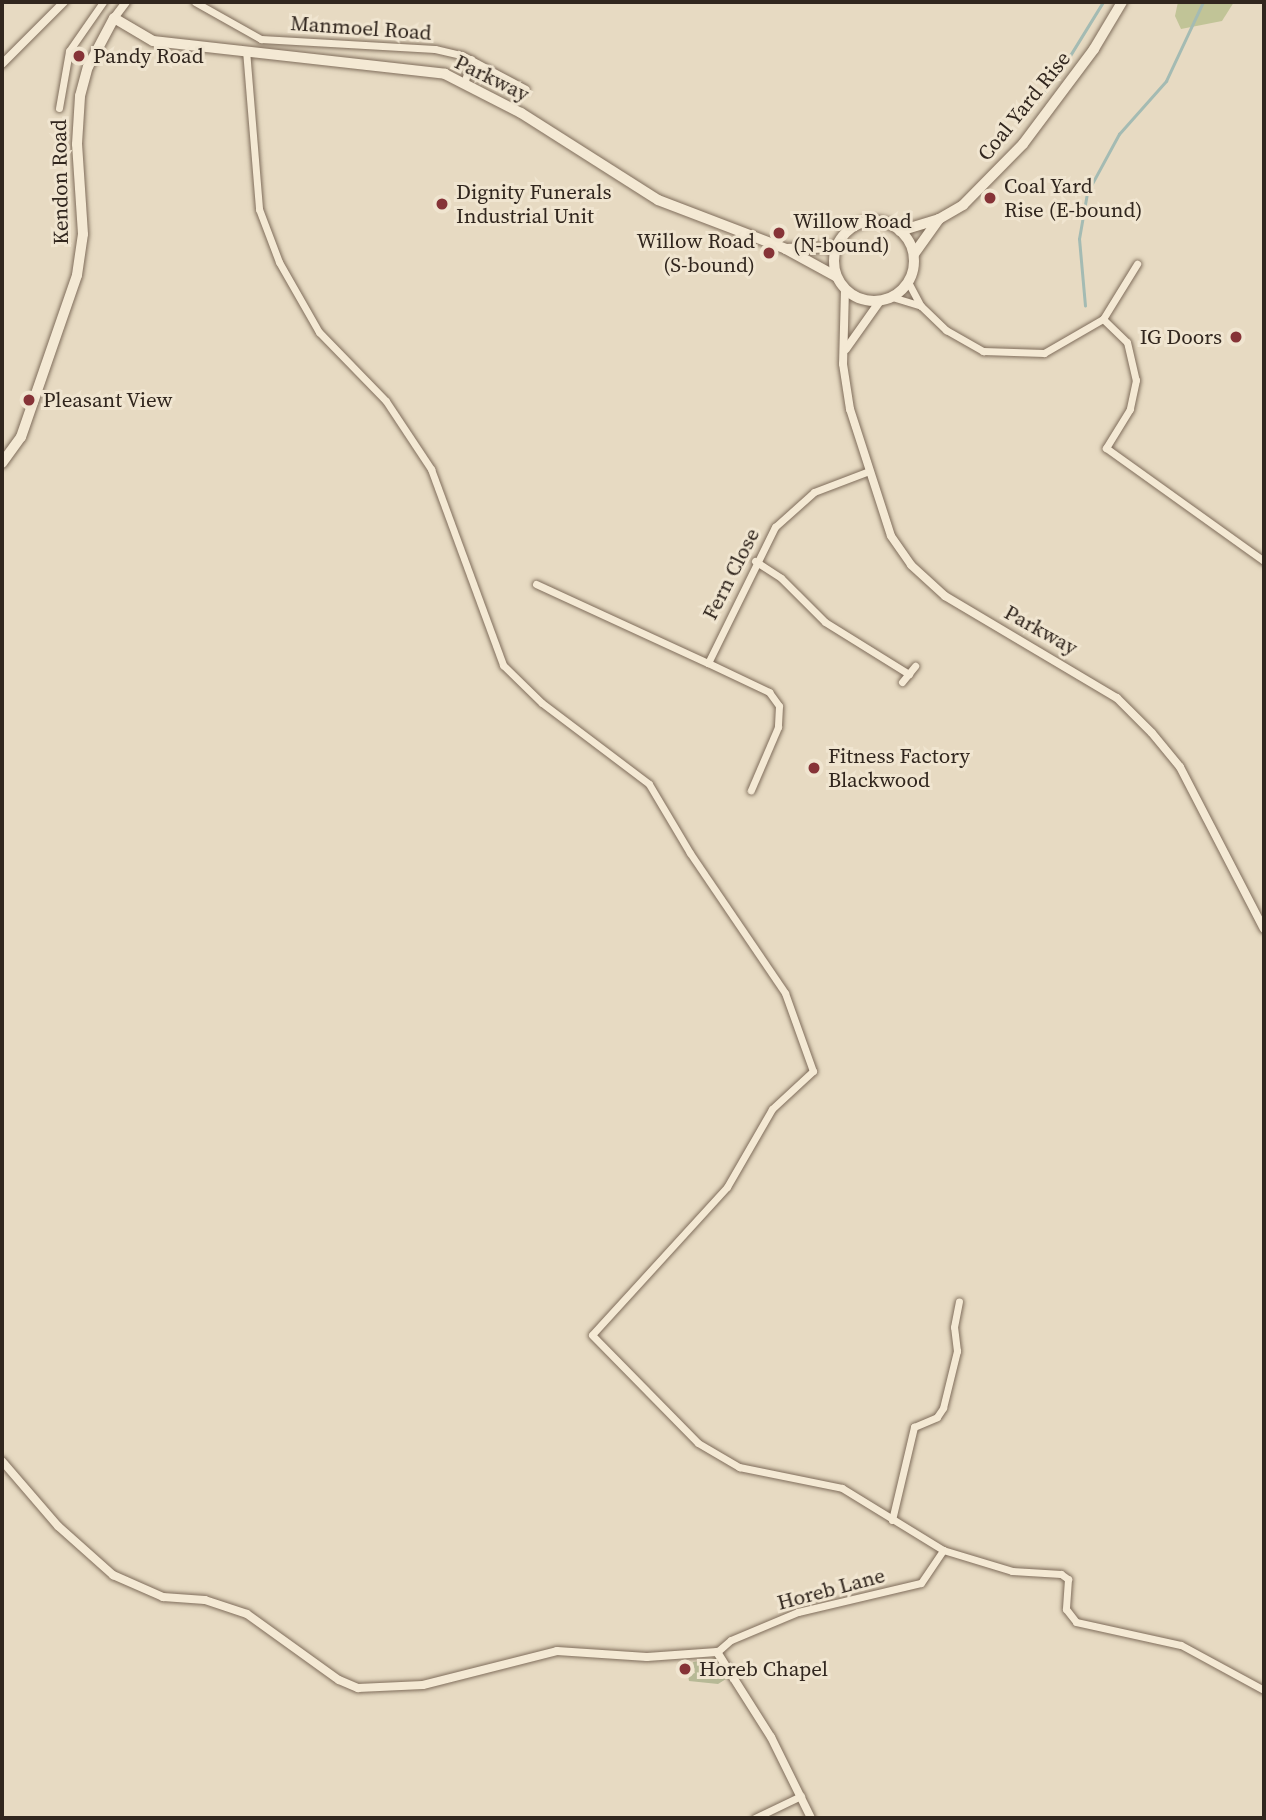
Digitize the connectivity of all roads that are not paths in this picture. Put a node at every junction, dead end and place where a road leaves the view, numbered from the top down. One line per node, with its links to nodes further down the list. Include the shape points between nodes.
1 (64, 2): 9 (street)
2 (103, 2): 12 (street, via 69,51)
3 (125, 2): 6 (street)
4 (195, 2): 8 (street, Manmoel Road, via 261,39 435,50)
5 (1122, 2): 13 (main road, Coal Yard Rise, via 1094,49 1023,144 963,205)
6 (114, 18): 7 (main road, Parkway, via 153,41); 27 (main road, Kendon Road, via 88,67 80,96 76,144 83,234 77,275 21,437)
7 (247, 50): 10 (main road, Parkway, via 445,74); 40 (street, via 260,209 279,262 319,332 386,401 431,470 503,665 542,703 649,784 785,993 813,1071 772,1109 727,1187 592,1335 698,1443 739,1466 842,1488)
8 (471, 59): 10 (street); 11 (street, Manmoel Road)
9 (2, 64)
10 (464, 84): 16 (main road, Parkway, via 521,113 658,200)
11 (526, 89)
12 (59, 108)
13 (940, 219): 14 (main road, Coal Yard Rise); 17 (main road, Coal Yard Rise)
14 (900, 231): 15 (main road, via 880,222 861,223); 17 (main road)
15 (836, 247): 16 (main road); 19 (main road)
16 (786, 249): 19 (main road, Parkway)
17 (914, 254): 20 (main road)
18 (1137, 264): 25 (street)
19 (837, 277): 21 (main road)
20 (908, 282): 22 (main road); 24 (street)
21 (845, 289): 23 (main road, via 867,301); 26 (street, Parkway)
22 (892, 298): 23 (main road); 24 (street)
23 (880, 301): 26 (street)
24 (921, 306): 25 (street, via 946,330 983,351 1007,353 1044,353)
25 (1103, 319): 30 (street, via 1126,342 1136,380 1130,409 1107,448)
26 (846, 349): 28 (street, Parkway, via 843,364 850,409)
27 (2, 463)
28 (869, 471): 29 (street, Fern Close, via 802,501 775,527); 37 (street, Parkway, via 891,536 911,565 967,611 1118,698 1152,733 1180,767)
29 (755, 561): 32 (street, Fern Close); 34 (street, via 781,578 825,622)
30 (1264, 561)
31 (536, 584): 32 (street)
32 (708, 663): 36 (street, via 769,692 779,706 780,720)
33 (915, 666): 34 (street)
34 (909, 674): 35 (street)
35 (902, 682)
36 (751, 790)
37 (1264, 929)
38 (959, 1301): 40 (street, via 954,1327 957,1351 943,1408 937,1417 914,1427)
39 (2, 1461): 42 (street, via 58,1527 113,1575 163,1597 205,1600 247,1615 339,1681 358,1688 423,1685 557,1651 647,1657)
40 (892, 1520): 41 (street)
41 (943, 1550): 42 (street, Horeb Lane, via 921,1583 798,1612 731,1640); 43 (street, via 1012,1571 1061,1574 1068,1579 1066,1609 1076,1622 1181,1645)
42 (717, 1652): 44 (street, via 771,1737)
43 (1264, 1690)
44 (800, 1796): 45 (street); 46 (street)
45 (755, 1818)
46 (811, 1818)

